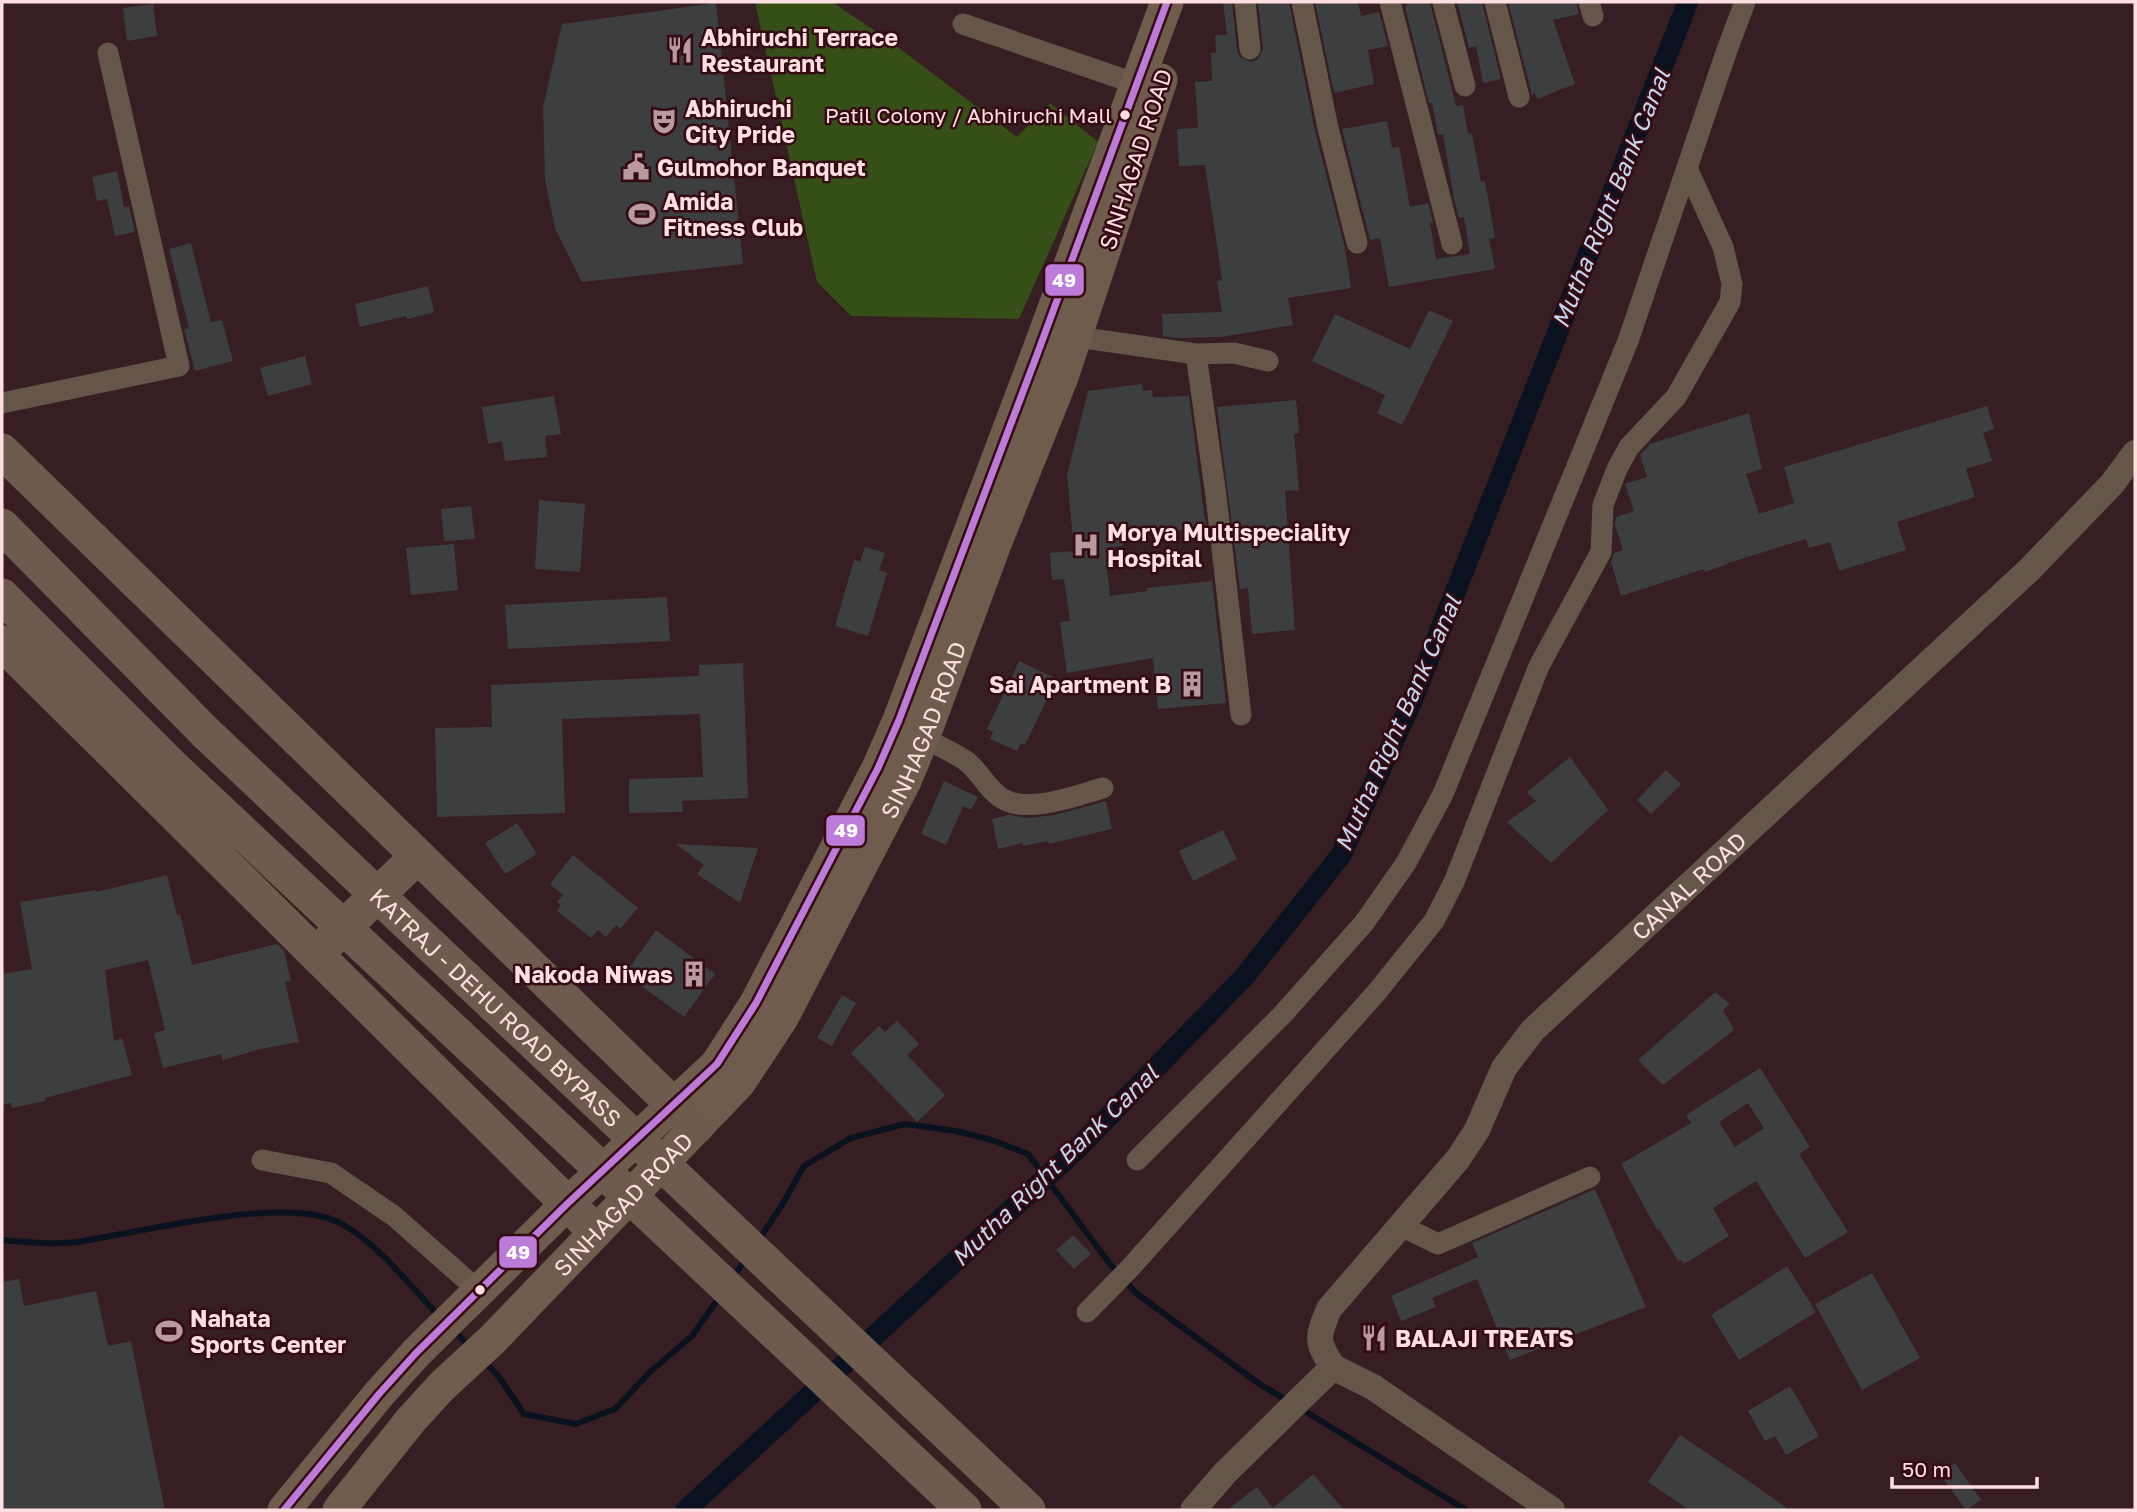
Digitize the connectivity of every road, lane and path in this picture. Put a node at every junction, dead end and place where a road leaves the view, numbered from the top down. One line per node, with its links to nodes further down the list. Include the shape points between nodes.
1 (1167, 2): 12 (main road, SINHAGAD ROAD)
2 (1188, 2): 18 (main road, SINHAGAD ROAD)
3 (1245, 2): 10 (street)
4 (1302, 2): 16 (street)
5 (1390, 2): 17 (street)
6 (1443, 2): 13 (street)
7 (1495, 2): 14 (street)
8 (1745, 2): 15 (street)
9 (963, 24): 12 (street)
10 (1250, 49)
11 (108, 53): 21 (street, via 179,366)
12 (1136, 85): 32 (main road, SINHAGAD ROAD, via 878,768 756,1003)
13 (1465, 86)
14 (1519, 97)
15 (1687, 168): 34 (street, via 1628,341 1588,441 1443,794 1406,863 1364,923 1292,1004); 40 (street, via 1723,247 1732,284 1730,302 1676,397 1629,447 1617,470 1604,505 1601,551 1539,667 1454,882 1434,921 1376,993)
16 (1357, 243)
17 (1452, 244)
18 (1077, 337): 19 (street); 28 (main road, SINHAGAD ROAD)
19 (1196, 354): 20 (street, via 1234,353); 27 (street)
20 (1268, 361)
21 (2, 404)
22 (2, 451): 30 (highway)
23 (2135, 453): 37 (street, CANAL ROAD, via 2112,484 2029,570 1533,1030 1503,1068 1477,1130 1458,1159)
24 (2, 526): 45 (highway, KATRAJ - DEHU ROAD BYPASS, bridge, via 206,733)
25 (2, 596): 44 (highway, KATRAJ - DEHU ROAD BYPASS, bridge, via 174,768)
26 (2, 643): 31 (highway)
27 (1241, 715)
28 (923, 738): 29 (street, via 968,762 1004,800 1052,803); 32 (main road, SINHAGAD ROAD, via 782,1017 739,1083)
29 (1103, 788)
30 (418, 856): 31 (highway); 32 (highway)
31 (316, 955): 36 (highway)
32 (684, 1116): 36 (main road, SINHAGAD ROAD); 38 (main road, SINHAGAD ROAD)
33 (262, 1160): 39 (street, via 331,1173 394,1216)
34 (1137, 1160)
35 (1590, 1177): 37 (street, via 1438,1244)
36 (566, 1204): 38 (highway); 39 (main road, SINHAGAD ROAD)
37 (1399, 1225): 41 (street, CANAL ROAD, via 1329,1309 1319,1347)
38 (595, 1231): 43 (main road, SINHAGAD ROAD, via 442,1386)
39 (471, 1301): 42 (main road, SINHAGAD ROAD, via 379,1394)
40 (1087, 1312)
41 (1333, 1367): 46 (street); 47 (street, via 1384,1394)
42 (284, 1510)
43 (339, 1510)
44 (964, 1510)
45 (1028, 1510)
46 (1193, 1510)
47 (1552, 1510)

